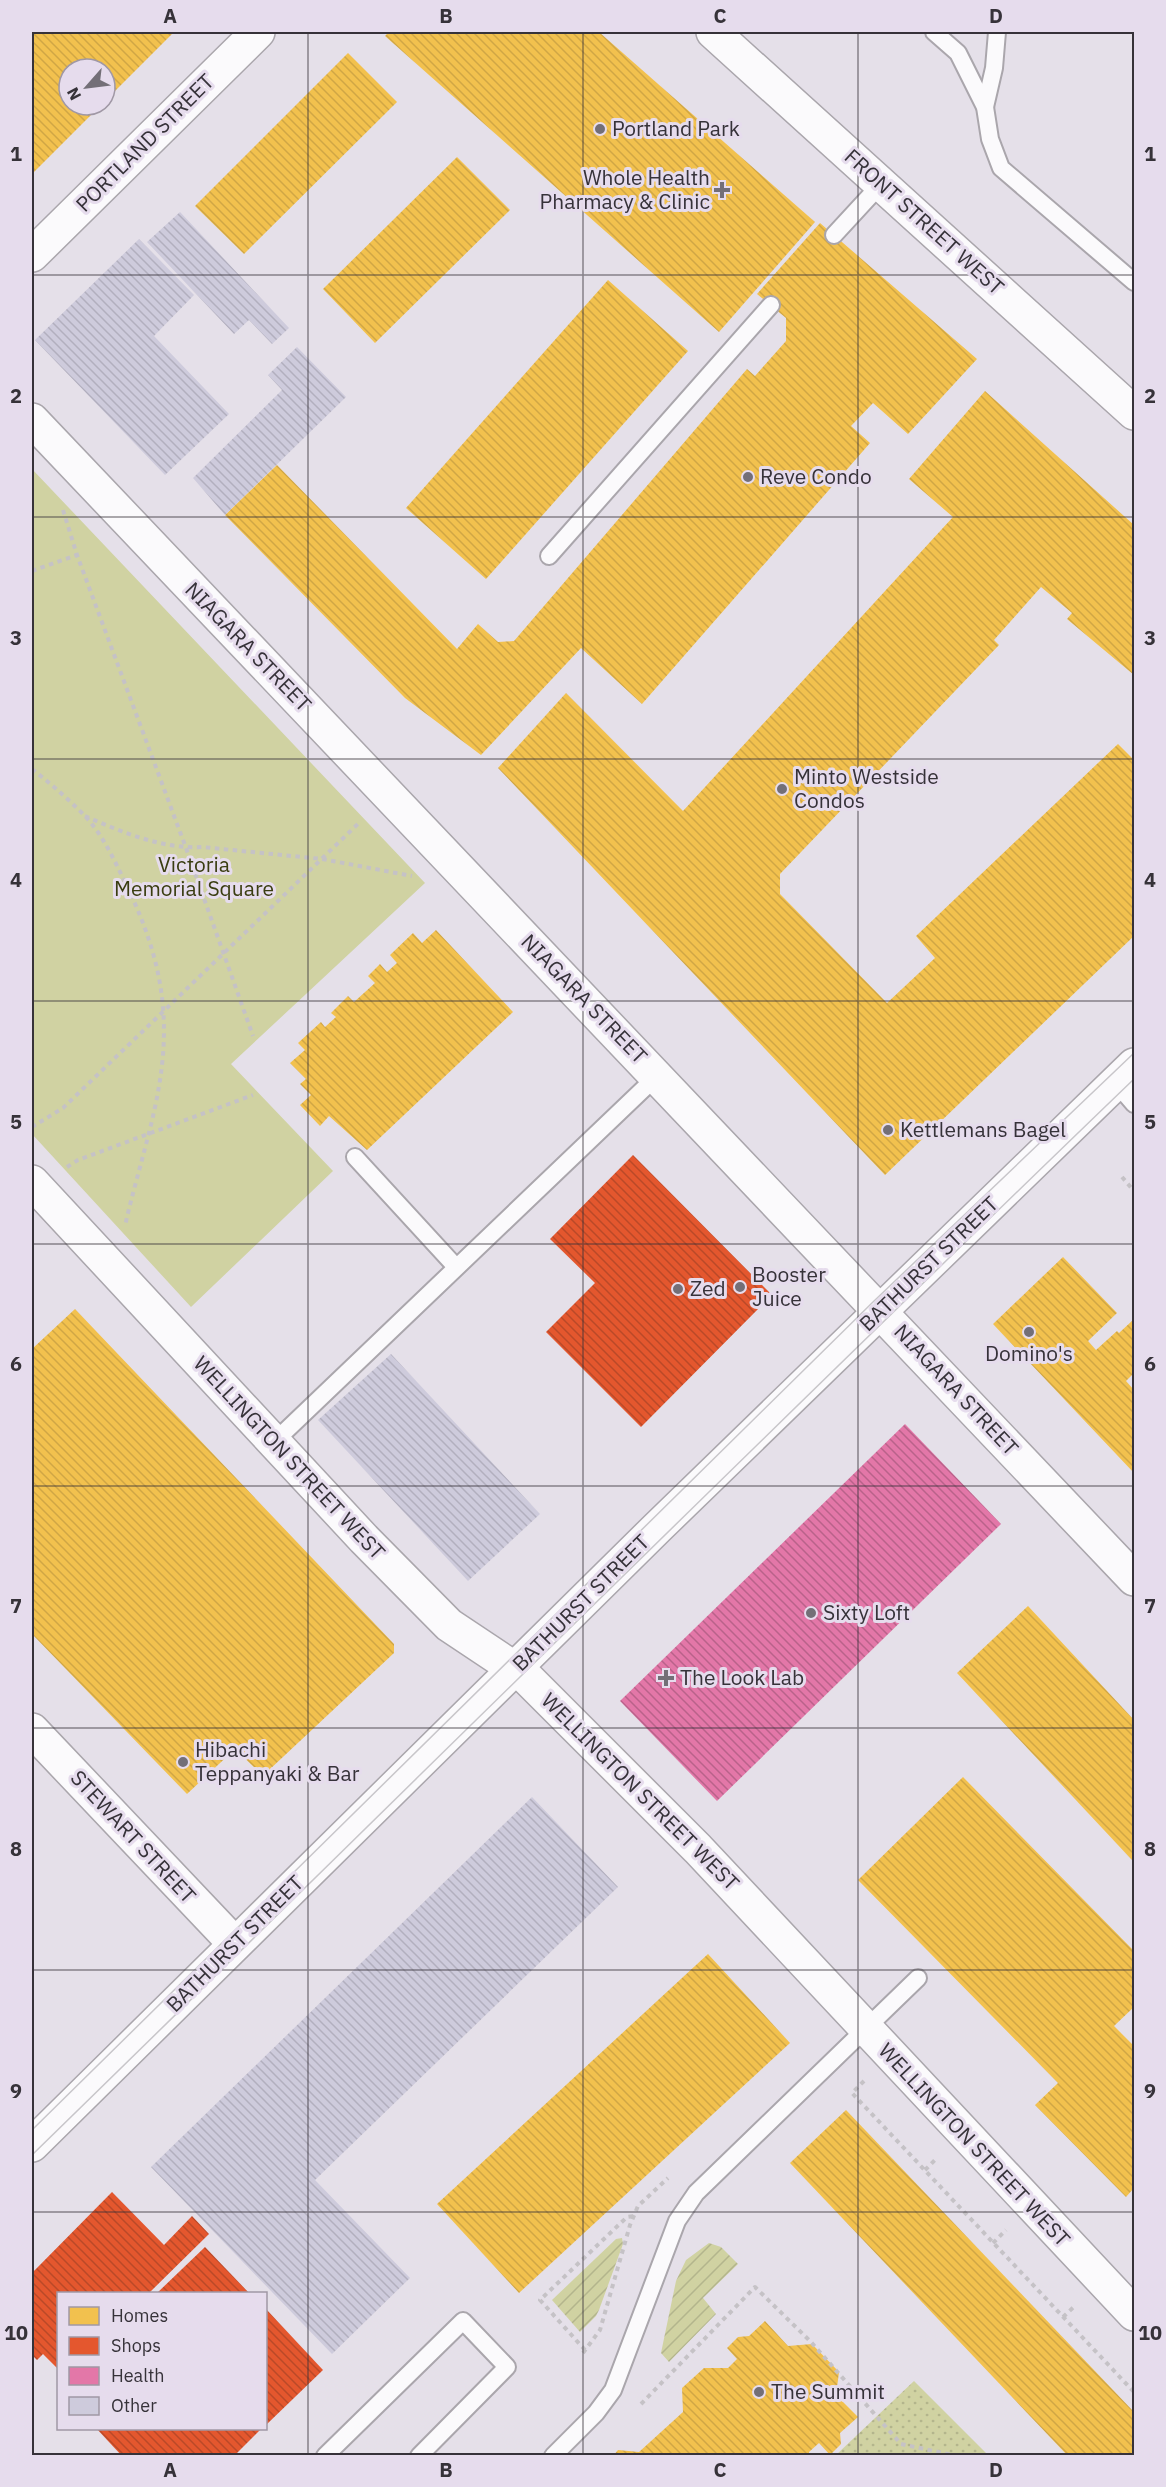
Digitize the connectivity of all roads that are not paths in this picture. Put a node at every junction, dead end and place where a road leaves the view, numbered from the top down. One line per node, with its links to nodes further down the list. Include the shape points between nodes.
1 (258, 32): 8 (street, PORTLAND STREET)
2 (713, 32): 6 (street, FRONT STREET WEST)
3 (934, 32): 5 (lane, via 958,53)
4 (997, 32): 5 (lane)
5 (985, 107): 9 (lane, via 990,139 1001,168)
6 (881, 184): 7 (lane); 11 (street, FRONT STREET WEST)
7 (834, 235)
8 (32, 255)
9 (1134, 282)
10 (771, 306): 13 (lane)
11 (1134, 413)
12 (32, 420): 14 (street, NIAGARA STREET)
13 (549, 556)
14 (657, 1076): 18 (lane); 19 (street, NIAGARA STREET)
15 (1128, 1084): 19 (street, BATHURST STREET)
16 (355, 1157): 18 (lane)
17 (32, 1182): 20 (street, WELLINGTON STREET WEST)
18 (456, 1267): 20 (lane)
19 (881, 1311): 21 (street, NIAGARA STREET); 22 (street, BATHURST STREET)
20 (274, 1442): 22 (street, WELLINGTON STREET WEST, via 449,1625)
21 (1134, 1579)
22 (515, 1668): 24 (street, BATHURST STREET); 26 (street, WELLINGTON STREET WEST, via 571,1719 698,1849)
23 (32, 1730): 24 (street, STEWART STREET)
24 (235, 1944): 27 (street, BATHURST STREET)
25 (918, 1978): 26 (lane)
26 (866, 2030): 28 (street, WELLINGTON STREET WEST); 31 (lane, via 696,2193 677,2221 613,2390)
27 (32, 2145)
28 (1134, 2314)
29 (326, 2456): 30 (lane, via 463,2321 507,2367)
30 (419, 2456)
31 (553, 2456)

